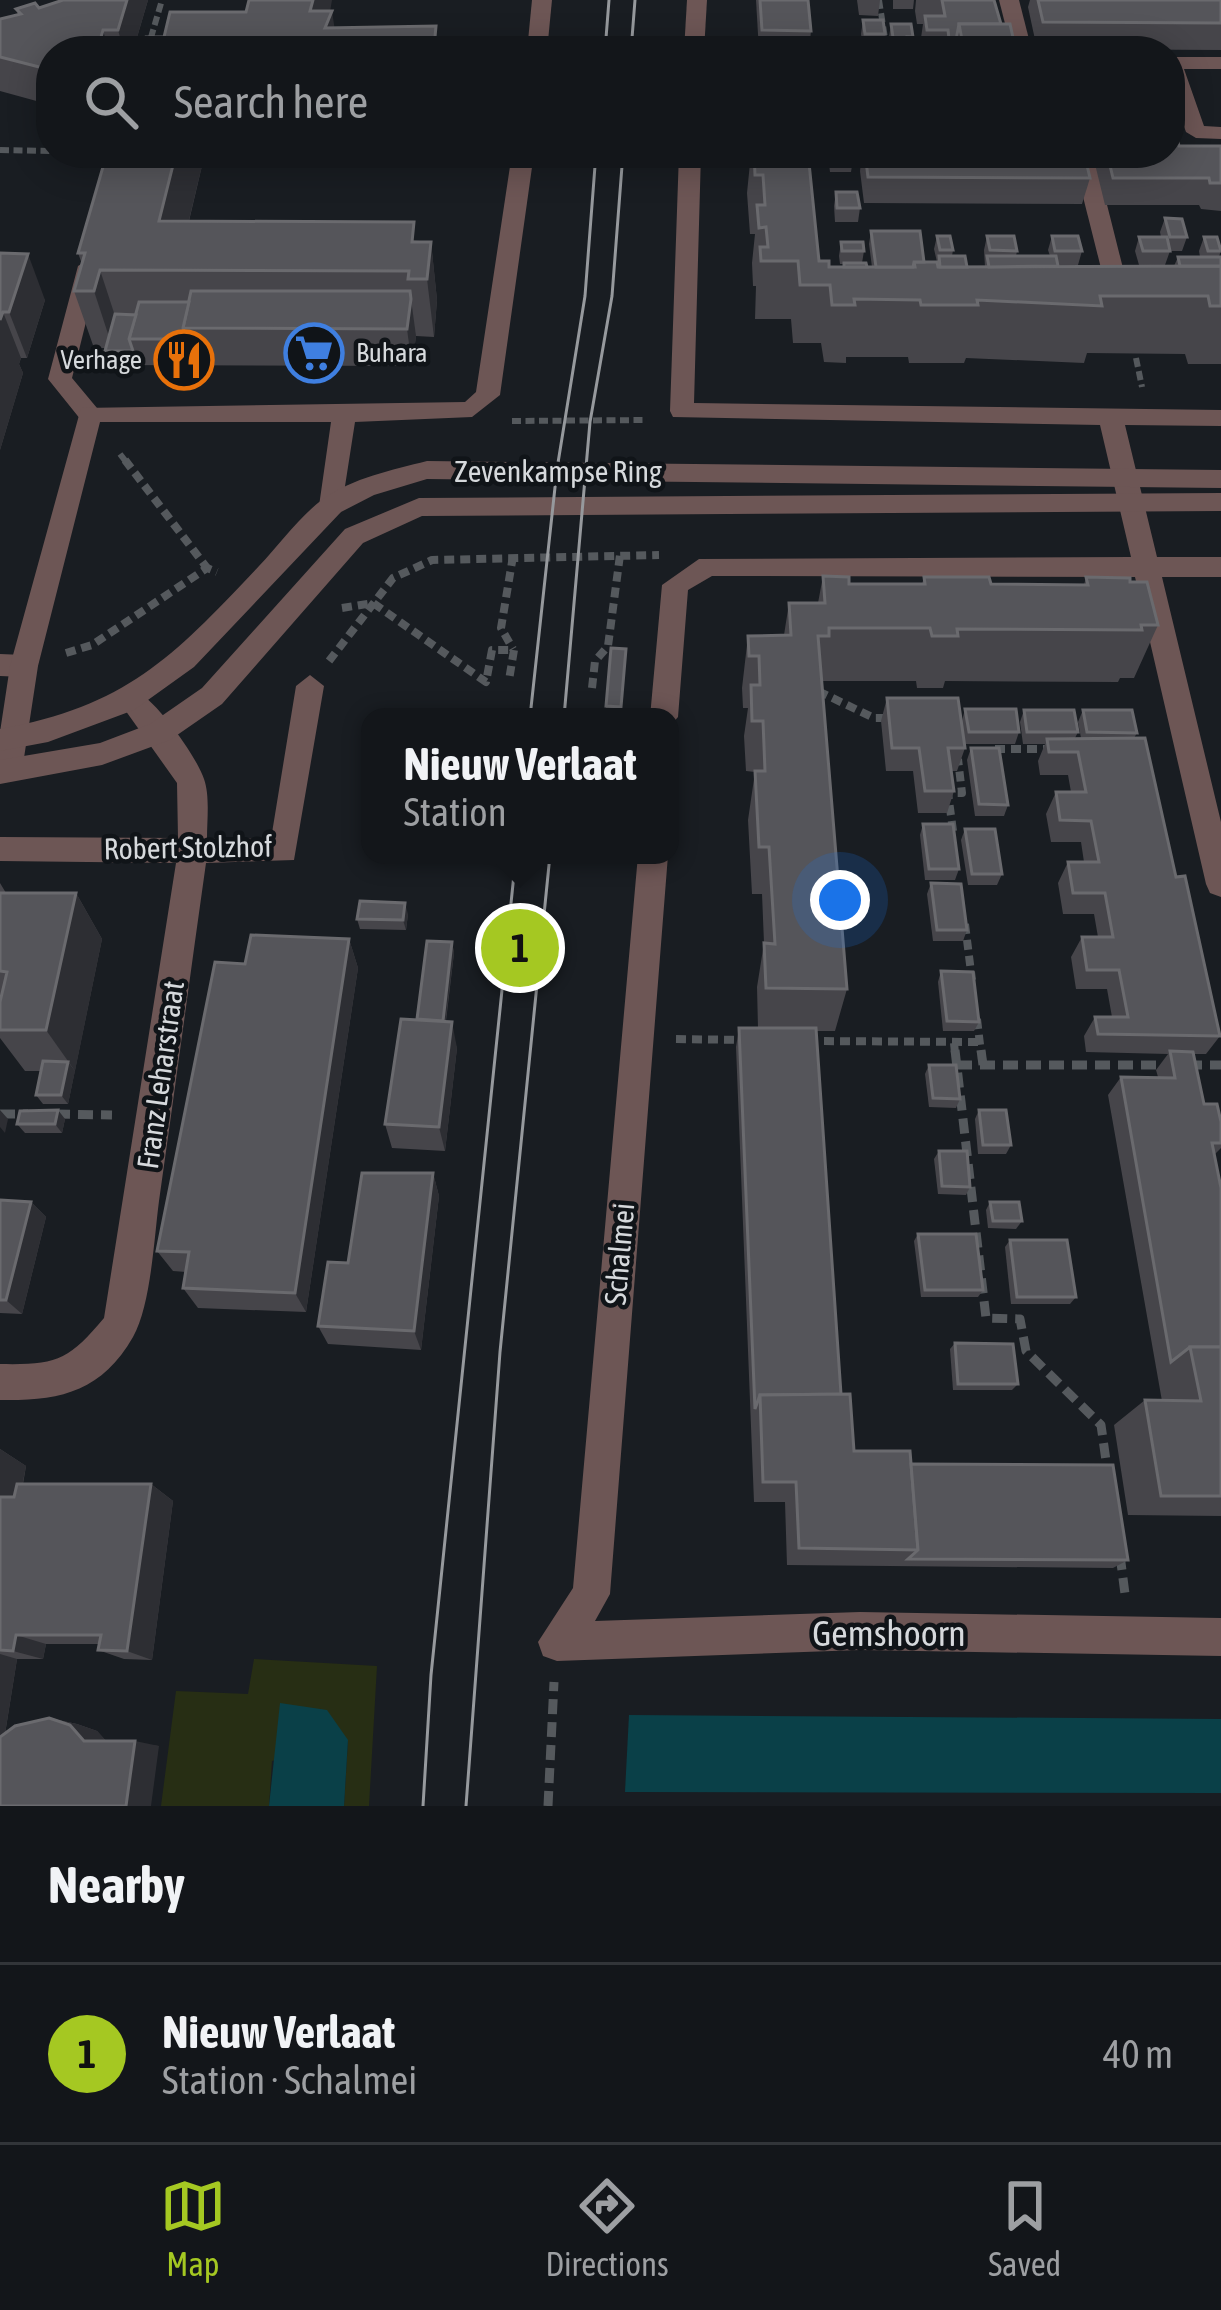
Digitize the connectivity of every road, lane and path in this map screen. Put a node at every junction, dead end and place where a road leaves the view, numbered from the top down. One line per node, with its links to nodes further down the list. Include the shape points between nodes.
1 (162, 0): 6 (path)
2 (542, 0): 7 (street)
3 (697, 0): 8 (street)
4 (879, 0): 9 (path)
5 (1009, 0): 10 (street)
6 (151, 36)
7 (538, 36)
8 (695, 36)
9 (885, 36)
10 (1018, 36)
11 (1185, 63): 12 (street)
12 (1221, 63)
13 (1185, 120): 14 (street, via 1190,140)
14 (1221, 133)
15 (0, 150): 16 (path)
16 (36, 151)
17 (521, 168): 24 (street, Zevenkampse Ring, via 488,395 472,409)
18 (690, 168): 22 (street)
19 (1087, 168): 21 (street)
20 (97, 233): 23 (street, via 60,379)
21 (1122, 308)
22 (682, 411): 25 (street); 27 (path, via 642,421)
23 (90, 413): 24 (street, Zevenkampse Ring); 37 (path); 39 (street, Zevenkampse Ring)
24 (344, 413): 31 (street)
25 (1111, 418): 26 (street); 29 (street)
26 (1221, 418)
27 (501, 422)
28 (1221, 479): 29 (street, Zevenkampse Ring)
29 (1128, 491): 30 (street, Zevenkampse Ring); 31 (street, Zevenkampse Ring, via 471,468 427,470); 35 (street); 46 (street, Zevenkampse Ring, via 419,507 354,536 212,695)
30 (1221, 502)
31 (332, 506): 43 (street, Zevenkampse Ring, via 175,671)
32 (664, 555): 34 (path)
33 (513, 556): 34 (path); 38 (path, via 501,628); 40 (path, via 432,560 393,578)
34 (620, 556): 41 (path, via 608,646)
35 (1148, 567): 36 (street); 44 (street, via 708,566 675,585); 56 (street)
36 (1221, 567)
37 (207, 568)
38 (514, 650)
39 (12, 665): 47 (street, Zevenkampse Ring)
40 (310, 686): 54 (street, Robert Stolzhof, via 284,850)
41 (592, 688)
42 (818, 692): 45 (path, via 874,718)
43 (132, 700): 46 (street, Franz Leharstraat); 47 (street, Zevenkampse Ring, via 94,720)
44 (665, 708)
45 (894, 718)
46 (160, 732): 51 (street, Zevenkampse Ring, via 102,754); 54 (street, Franz Leharstraat, via 191,781)
47 (8, 739): 51 (street, Zevenkampse Ring)
48 (957, 748): 52 (path, via 962,793 948,793)
49 (981, 748): 50 (path)
50 (1074, 750)
51 (4, 771)
52 (954, 838)
53 (0, 849): 54 (street, Robert Stolzhof)
54 (193, 850): 67 (street, Franz Leharstraat)
55 (652, 864): 58 (street, Schalmei)
56 (1221, 884)
57 (963, 906): 62 (path)
58 (638, 1038): 59 (path); 73 (street, Schalmei, via 591,1594)
59 (751, 1040)
60 (796, 1040): 61 (path)
61 (954, 1042): 62 (path); 63 (path)
62 (980, 1042): 64 (path)
63 (957, 1065): 64 (path); 69 (path, via 986,1318 1020,1319 1026,1351 1101,1425)
64 (983, 1065): 65 (path)
65 (1221, 1065)
66 (0, 1114): 67 (path)
67 (156, 1115): 68 (street, Franz Leharstraat, via 121,1326 90,1362 52,1383)
68 (0, 1382)
69 (1111, 1496)
70 (1118, 1543): 71 (path)
71 (1131, 1637): 72 (street, Gemshoorn); 73 (street, Gemshoorn, via 860,1631)
72 (1221, 1637)
73 (557, 1642): 74 (path)
74 (548, 1806)

